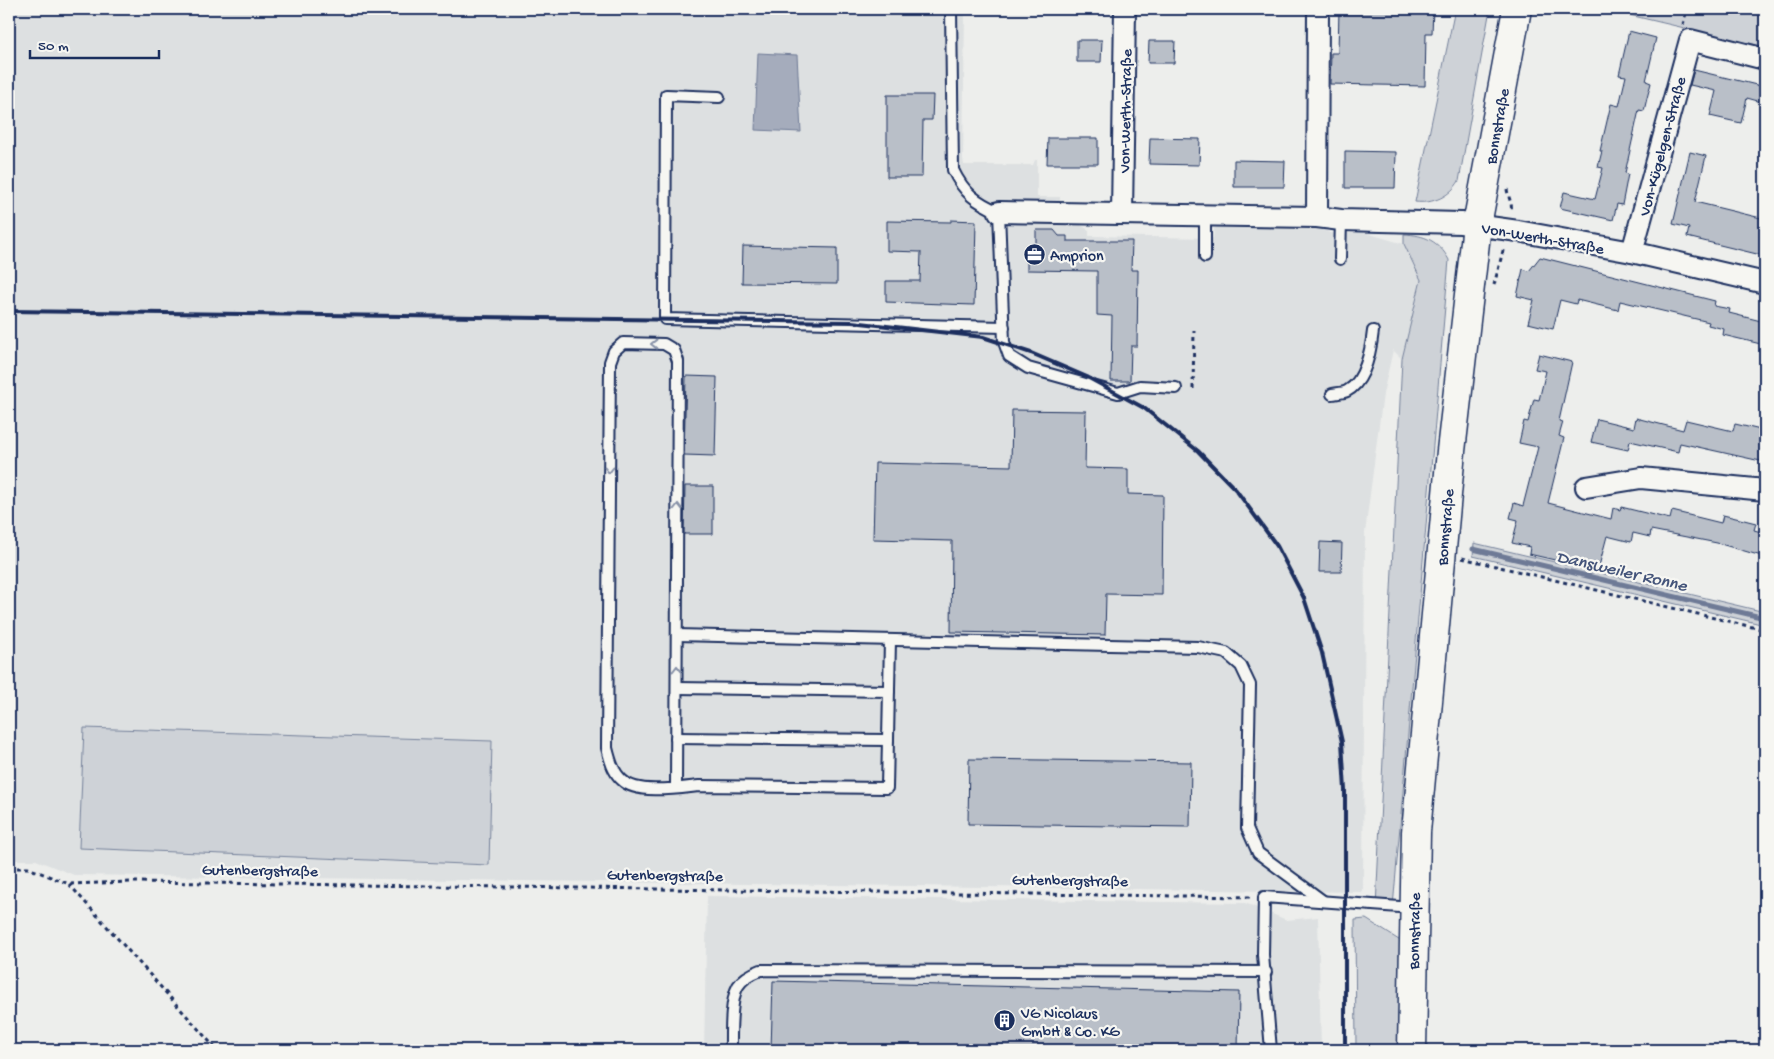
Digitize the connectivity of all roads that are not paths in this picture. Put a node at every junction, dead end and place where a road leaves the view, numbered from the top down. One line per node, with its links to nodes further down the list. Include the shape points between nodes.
1 (951, 9): 7 (lane, via 953,170 959,182 979,203)
2 (1125, 9): 8 (street, Von-Werth-Straße)
3 (1318, 9): 10 (street)
4 (1517, 9): 12 (main road, Bonnstraße)
5 (1765, 59): 13 (street, Von-Kügelgen-Straße, via 1690,40)
6 (718, 97): 17 (lane, via 666,96 665,319)
7 (999, 212): 8 (street, Von-Werth-Straße); 17 (lane)
8 (1122, 214): 9 (street, Von-Werth-Straße)
9 (1205, 214): 10 (street, Von-Werth-Straße); 14 (lane)
10 (1317, 217): 11 (street, Von-Werth-Straße)
11 (1341, 220): 12 (street, Von-Werth-Straße); 15 (lane)
12 (1477, 225): 13 (street, Von-Werth-Straße); 31 (main road, Bonnstraße, via 1451,451 1416,832)
13 (1632, 252): 16 (street, Von-Werth-Straße)
14 (1205, 257)
15 (1340, 259)
16 (1765, 283)
17 (1004, 327): 19 (lane, via 1004,342 1009,356 1028,368 1118,393 1140,386)
18 (1373, 331): 20 (lane, via 1371,350 1356,385 1346,392)
19 (1176, 388)
20 (1332, 394)
21 (1586, 487): 22 (street, via 1642,478)
22 (1765, 490)
23 (677, 635): 24 (lane); 25 (lane, one-way to 23); 29 (lane, one-way to 29, via 678,361 674,350 664,344 623,343 614,351 610,362 607,748 612,767 623,781 636,788)
24 (890, 640): 26 (lane); 30 (lane, via 1198,648 1226,653 1242,666 1250,685 1248,828 1252,842 1258,853)
25 (677, 688): 26 (lane); 27 (lane)
26 (889, 691): 28 (lane)
27 (676, 738): 28 (lane); 29 (lane)
28 (888, 740): 29 (lane, via 887,788)
29 (676, 788)
30 (1324, 901): 31 (lane); 32 (lane, via 1264,898 1263,955)
31 (1413, 908): 35 (main road, Bonnstraße)
32 (1266, 972): 33 (lane, via 761,970 750,974 738,986); 34 (lane)
33 (731, 1050)
34 (1272, 1050)
35 (1412, 1050)

